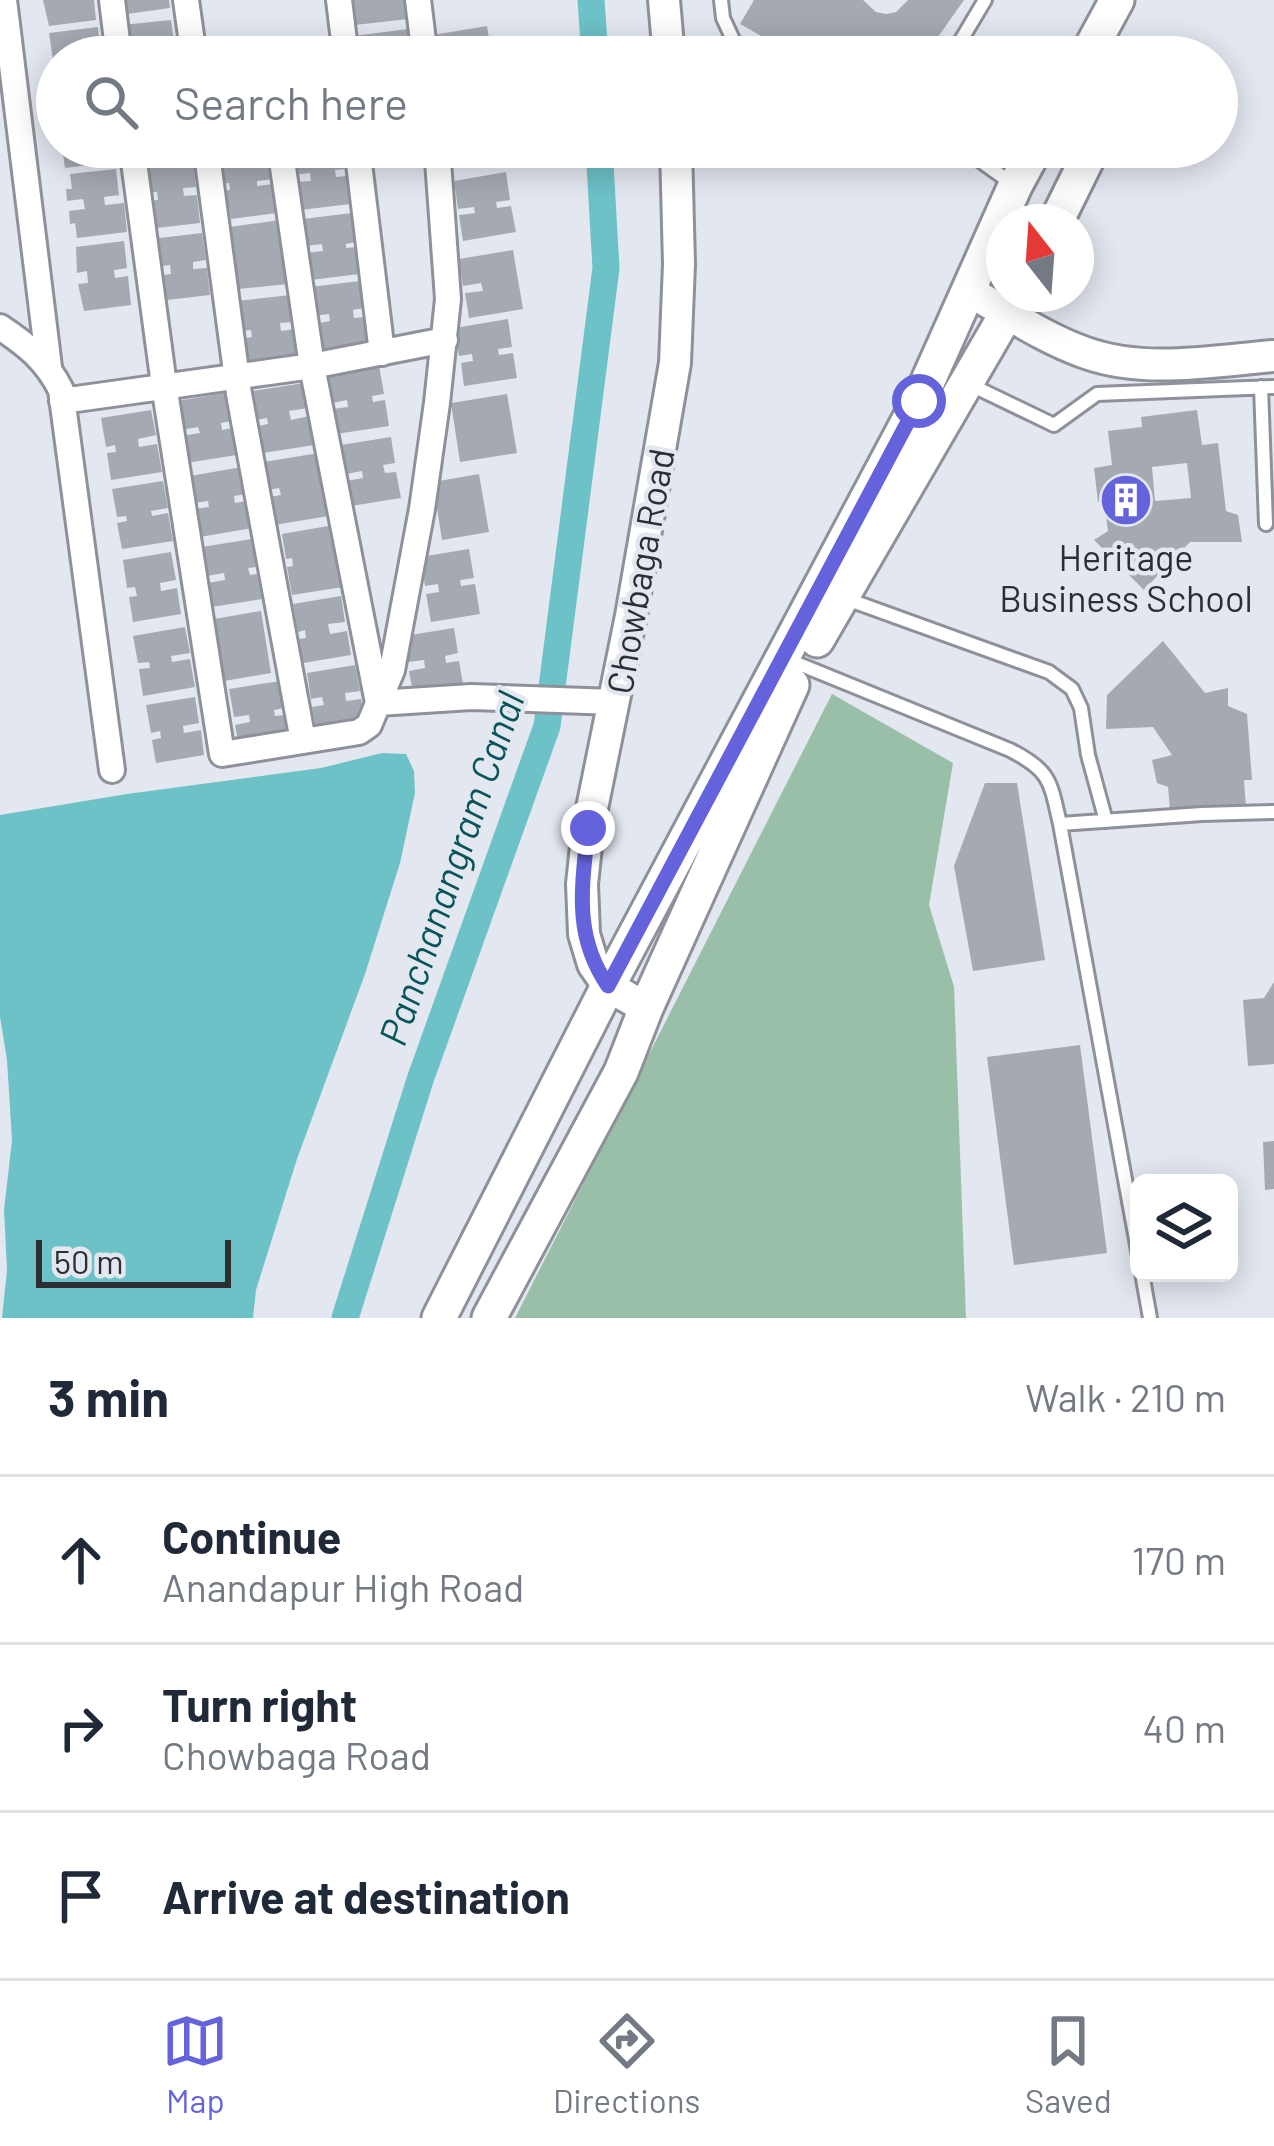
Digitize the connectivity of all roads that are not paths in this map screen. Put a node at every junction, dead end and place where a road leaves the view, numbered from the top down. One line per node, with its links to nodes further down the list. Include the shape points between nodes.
1 (4, 0): 39 (street)
2 (112, 0): 10 (street)
3 (186, 0): 11 (street)
4 (339, 0): 12 (street)
5 (418, 0): 13 (street)
6 (664, 0): 14 (street)
7 (721, 0): 15 (lane)
8 (985, 0): 16 (lane)
9 (1117, 0): 17 (main road)
10 (116, 36)
11 (191, 36)
12 (343, 36)
13 (422, 36)
14 (667, 36)
15 (731, 36)
16 (964, 36)
17 (1097, 36)
18 (135, 168): 42 (street)
19 (209, 168): 40 (street)
20 (283, 168): 38 (street)
21 (360, 168): 35 (street)
22 (439, 168): 34 (street)
23 (677, 168): 49 (street, Chowbaga Road, via 675,363)
24 (991, 168): 27 (lane)
25 (1019, 168): 27 (main road)
26 (1083, 168): 28 (main road)
27 (1009, 181): 29 (main road)
28 (1065, 204)
29 (969, 291): 30 (street); 37 (main road)
30 (986, 296)
31 (1008, 312): 41 (main road)
32 (1026, 312): 36 (street, via 1086,353 1125,362)
33 (0, 327): 39 (street)
34 (445, 340): 35 (street); 48 (street, via 418,532 392,670)
35 (382, 353): 38 (street)
36 (1274, 356)
37 (935, 365): 41 (lane); 46 (main road)
38 (312, 366): 40 (street); 48 (street)
39 (49, 367): 44 (street)
40 (236, 376): 42 (street); 50 (street)
41 (968, 383): 43 (lane, via 1054,425 1097,394); 46 (main road)
42 (164, 385): 44 (street); 50 (street, via 222,754)
43 (1268, 387): 45 (lane)
44 (62, 401): 51 (street)
45 (1266, 524)
46 (832, 591): 47 (main road); 53 (lane, via 1063,681 1081,708)
47 (792, 661): 54 (lane, via 1032,761 1047,776); 55 (main road); 56 (main road)
48 (378, 703): 49 (street); 50 (street, via 359,732)
49 (615, 703): 55 (street, Chowbaga Road, via 582,884 584,934)
50 (303, 741)
51 (112, 770)
52 (1274, 812): 53 (lane)
53 (1106, 821): 54 (lane)
54 (1060, 824): 57 (lane)
55 (608, 986): 56 (street); 59 (main road)
56 (646, 1008): 60 (main road, via 622,1072)
57 (1130, 1207)
58 (1144, 1282): 61 (lane)
59 (439, 1318)
60 (489, 1318)
61 (1150, 1318)

